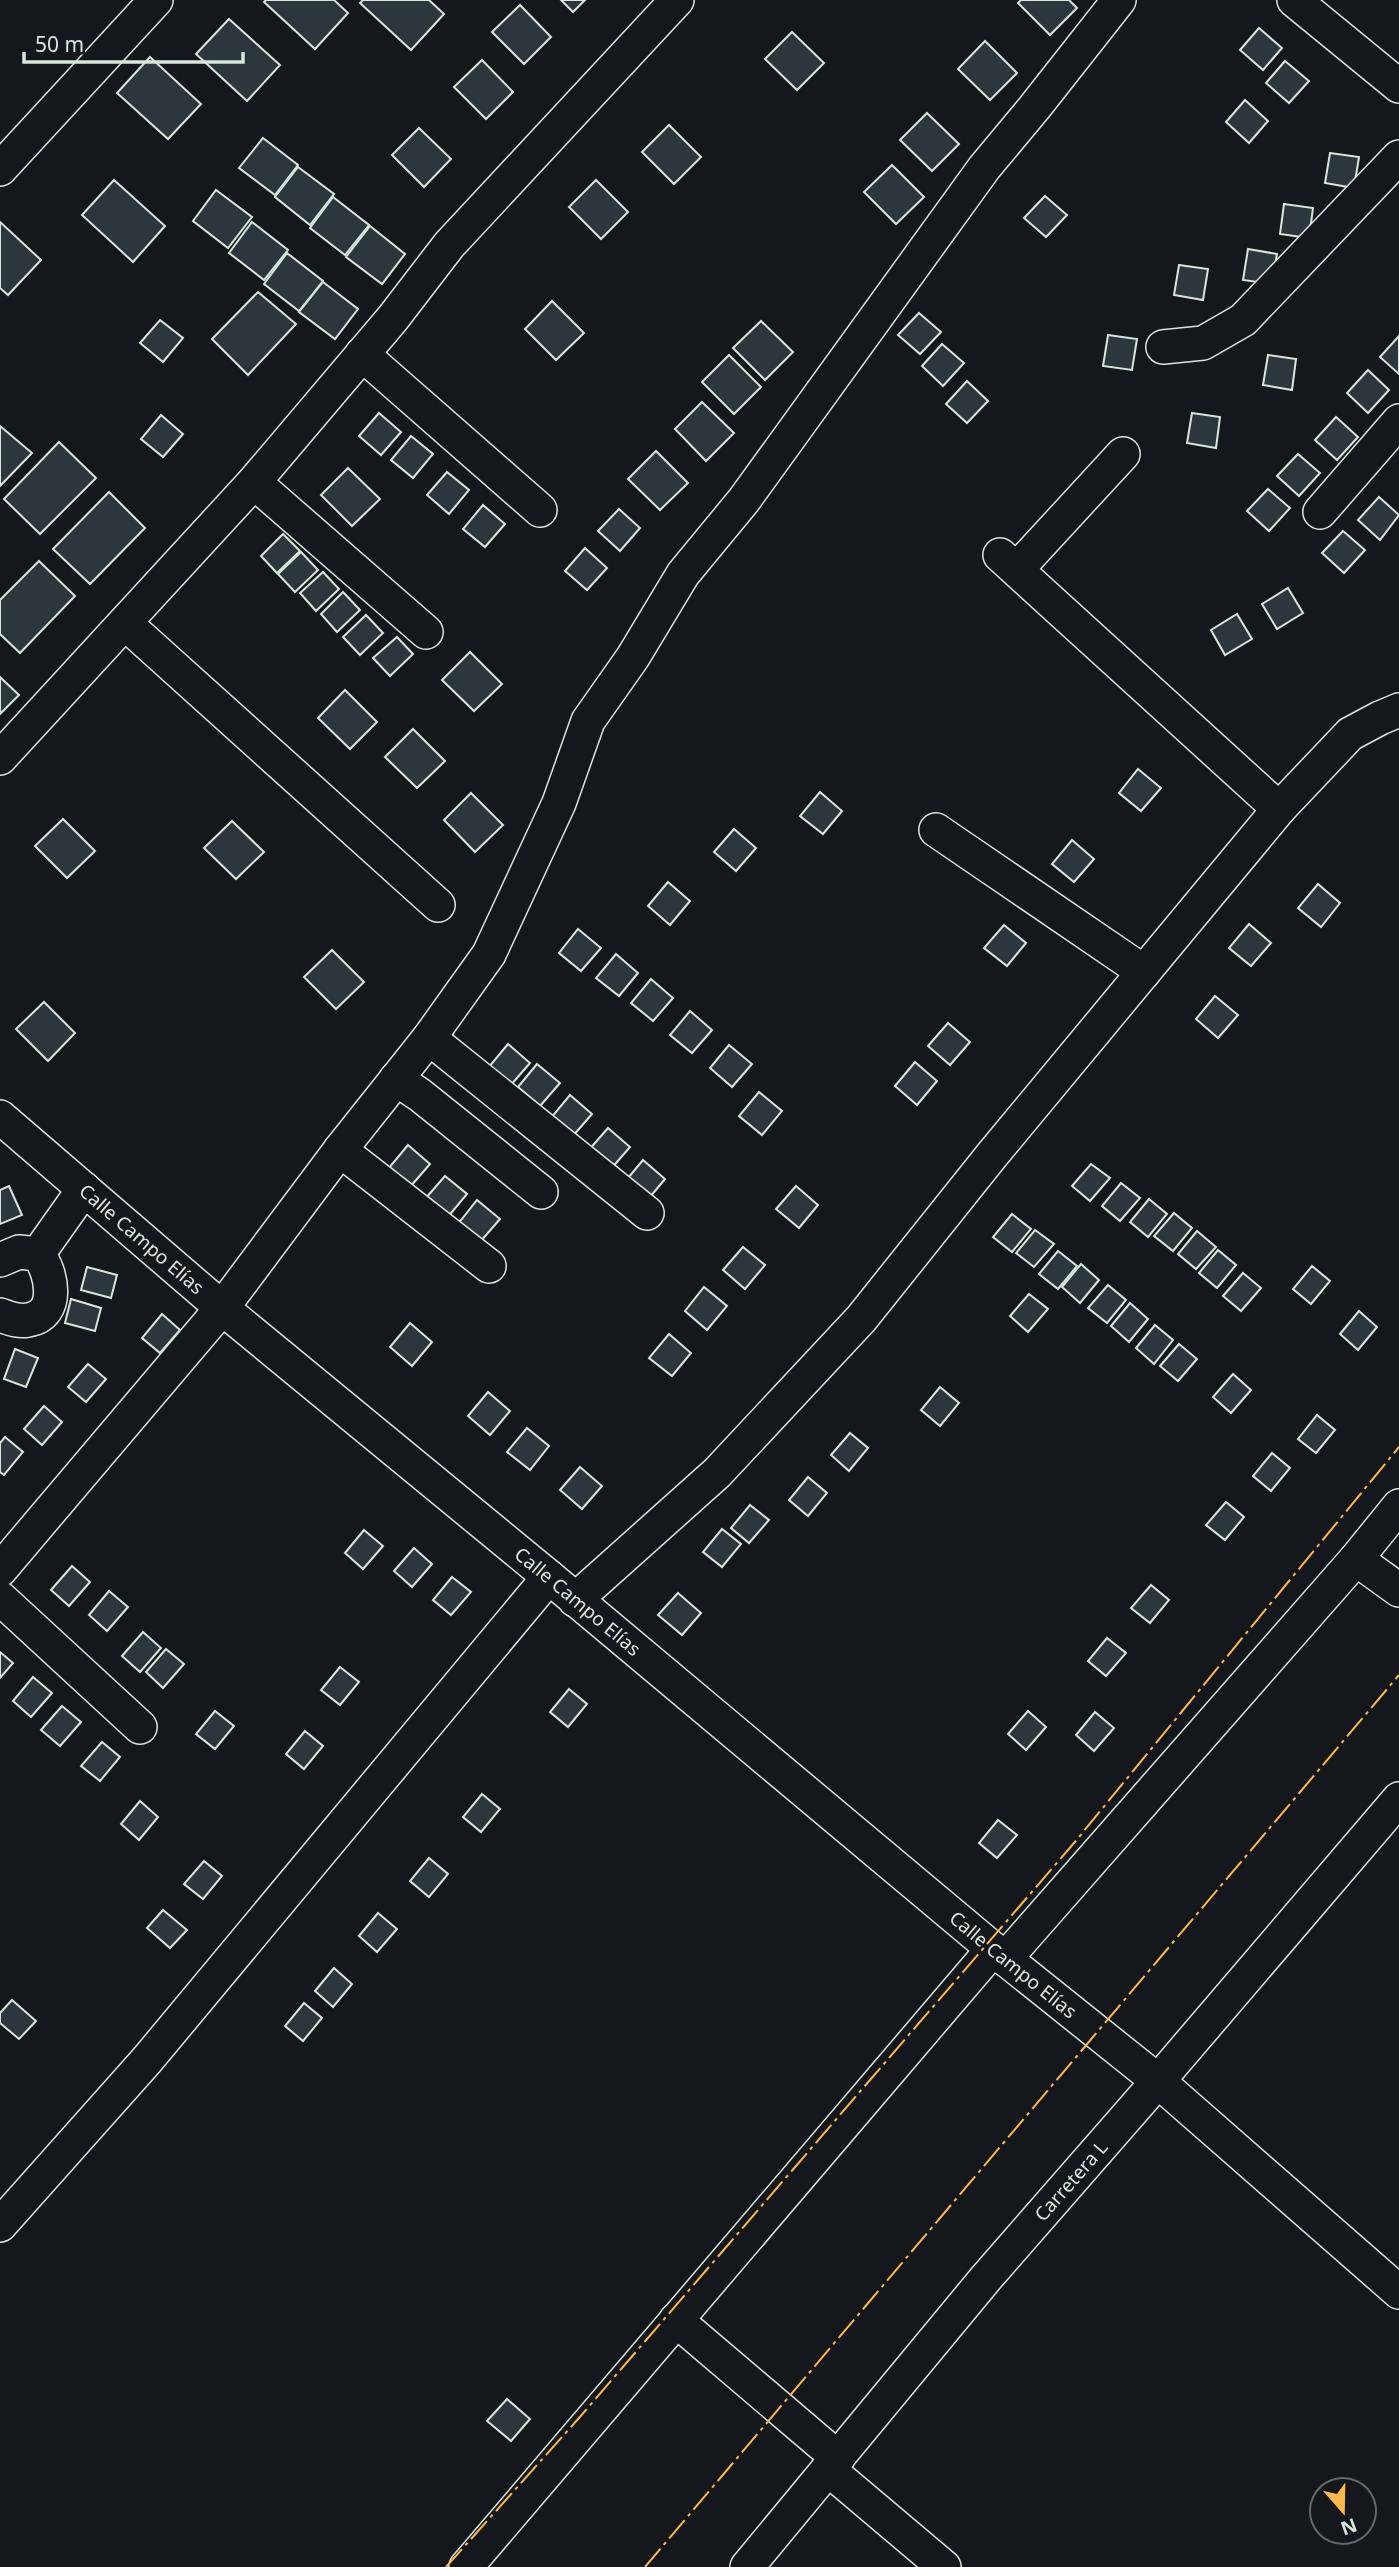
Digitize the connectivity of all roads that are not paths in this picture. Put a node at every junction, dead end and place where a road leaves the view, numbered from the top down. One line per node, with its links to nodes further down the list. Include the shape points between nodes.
1 (156, 0): 7 (street)
2 (677, 0): 9 (street, via 449,245)
3 (1119, 0): 23 (street, via 984,168 744,500 683,574 588,721 559,803 489,954)
4 (1294, 0): 5 (street)
5 (1399, 86)
6 (1399, 157): 8 (street, via 1243,320 1203,343)
7 (0, 169)
8 (1163, 347)
9 (362, 354): 12 (street); 13 (street)
10 (1399, 421): 14 (street)
11 (1124, 454): 19 (street, via 1008,562)
12 (254, 482): 15 (street); 16 (street)
13 (540, 510)
14 (1320, 513)
15 (125, 623): 18 (street); 21 (street)
16 (426, 632)
17 (1399, 710): 19 (street, via 1350,734)
18 (0, 758)
19 (1279, 809): 22 (street)
20 (936, 830): 22 (street)
21 (438, 905)
22 (1144, 972): 41 (street, via 861,1319 717,1473)
23 (429, 1038): 24 (street); 29 (street)
24 (396, 1079): 26 (street); 28 (street)
25 (0, 1117): 27 (street, Calle Campo Elías)
26 (340, 1150): 32 (street); 33 (street)
27 (84, 1189): 30 (street); 33 (street, Calle Campo Elías)
28 (541, 1192)
29 (647, 1213)
30 (37, 1254): 31 (street, via 19,1252); 34 (street, via 47,1265 52,1289 46,1308 32,1320)
31 (0, 1260)
32 (489, 1266)
33 (222, 1308): 37 (street); 38 (street, Calle Campo Elías)
34 (0, 1315)
35 (1399, 1506): 36 (street)
36 (1356, 1559): 39 (street); 44 (street)
37 (0, 1570)
38 (549, 1577): 41 (street, Calle Campo Elías); 46 (street, via 148,2060)
39 (1399, 1590)
40 (0, 1598): 42 (street)
41 (575, 1600): 44 (street, Calle Campo Elías)
42 (140, 1727)
43 (1399, 1799): 45 (street, Carretera L)
44 (999, 1954): 45 (street, Calle Campo Elías); 48 (street)
45 (1158, 2081): 47 (street, Calle Campo Elías); 49 (street, Carretera L)
46 (0, 2225)
47 (1399, 2292)
48 (676, 2320): 49 (street); 50 (street)
49 (833, 2463): 51 (street, Carretera L); 52 (street)
50 (466, 2567)
51 (747, 2567)
52 (944, 2567)

